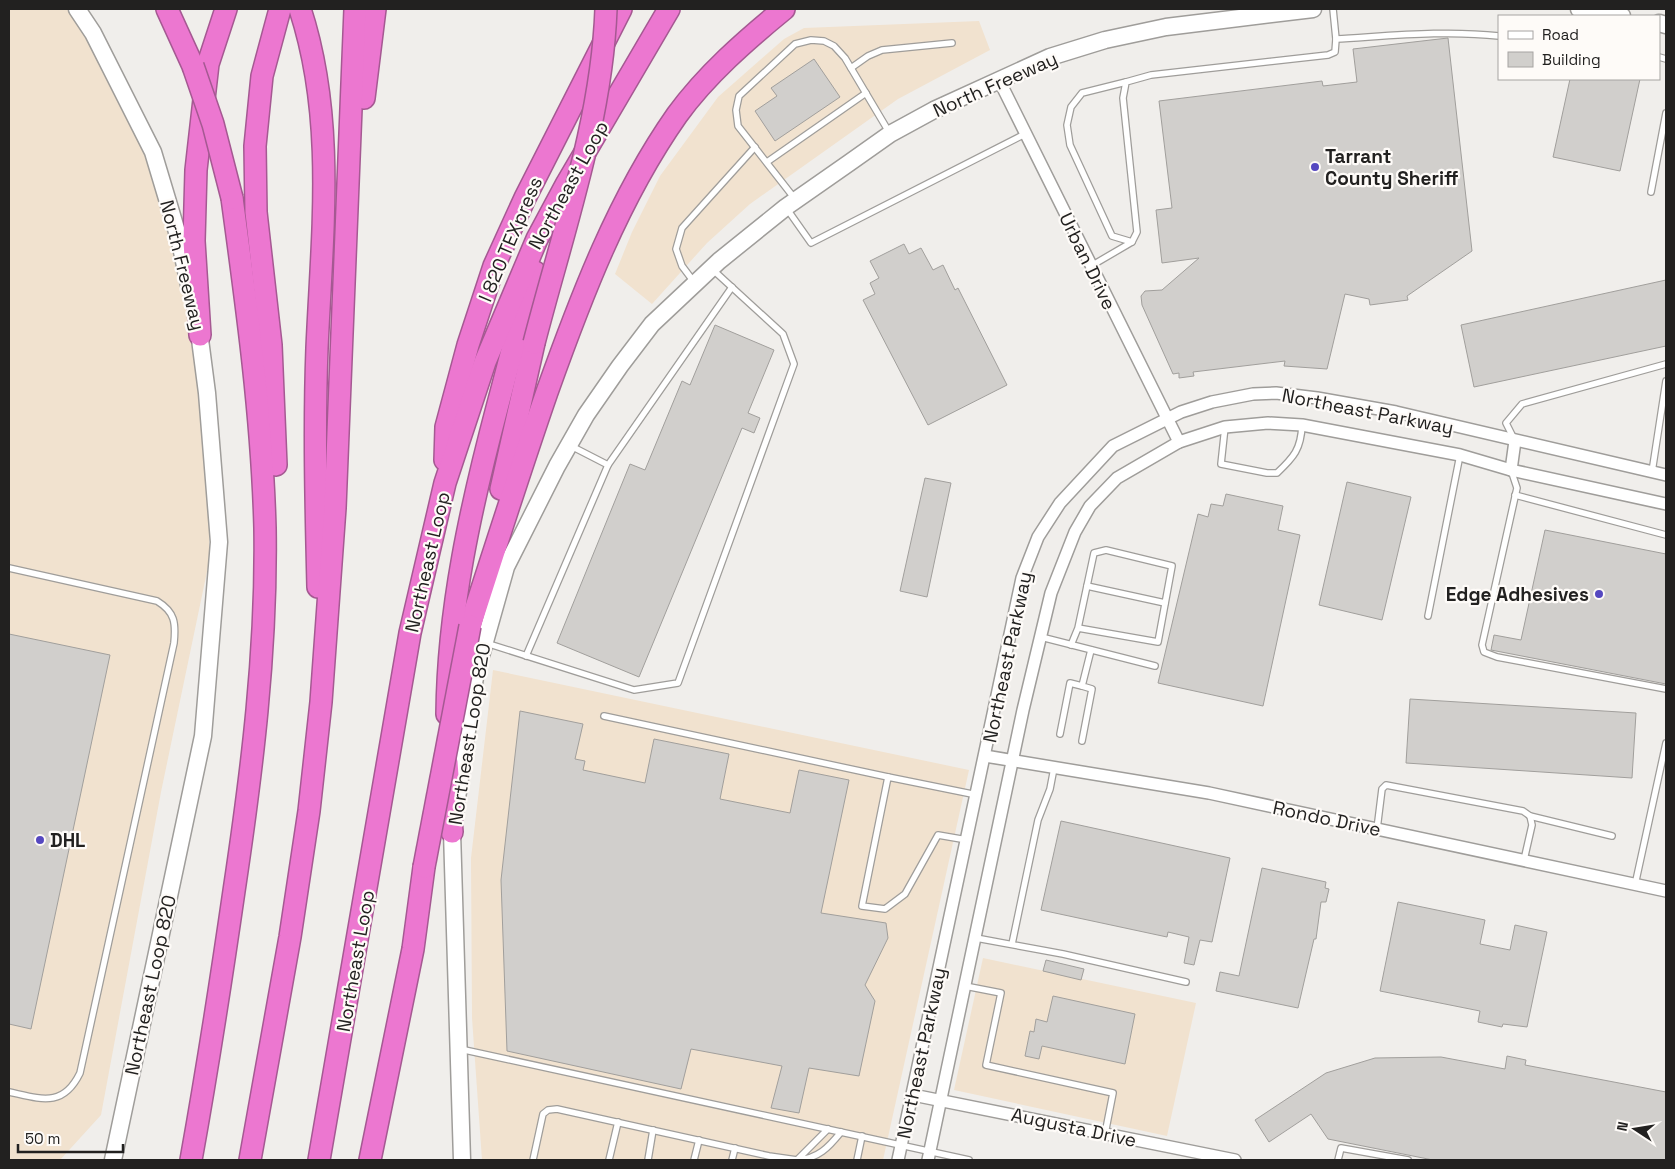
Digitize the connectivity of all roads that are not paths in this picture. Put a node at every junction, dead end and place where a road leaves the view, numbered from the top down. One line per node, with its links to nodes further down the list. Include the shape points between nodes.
1 (77, 9): 37 (main road, North Freeway, via 93,33 153,152 180,242)
2 (167, 9): 71 (highway, bridge, via 193,66 213,124 232,198 262,456 265,530)
3 (226, 9): 37 (highway, via 208,64 196,170 194,241)
4 (280, 9): 71 (highway, via 262,76 255,146 256,212 275,404 276,515)
5 (300, 9): 70 (highway, via 319,85 324,170 316,371)
6 (355, 9): 27 (highway)
7 (375, 9): 27 (highway, via 361,126)
8 (606, 9): 60 (highway, bridge, via 602,64 593,114 534,343)
9 (621, 9): 51 (highway, I 820 TEXpress, via 494,266 446,428)
10 (668, 9): 29 (highway, Northeast Loop)
11 (784, 9): 60 (highway, via 749,38 678,114 622,208 560,357)
12 (1313, 9): 20 (main road, North Freeway, via 1224,18 1140,32 1050,57)
13 (1333, 9): 17 (lane)
14 (1578, 9): 15 (main road)
15 (1616, 15)
16 (1498, 36): 17 (lane, via 1431,34)
17 (1336, 39): 21 (lane, via 1335,52 1328,55 1151,75)
18 (952, 43): 19 (lane, via 882,50)
19 (851, 68): 22 (lane); 26 (lane, via 834,46 824,41 795,44 739,96 736,110 738,126)
20 (999, 80): 24 (main road, North Freeway); 25 (street, Urban Drive)
21 (1126, 82): 32 (lane, via 1123,98 1137,232); 32 (lane, via 1082,93 1071,107 1066,124 1070,145 1112,236)
22 (866, 93): 24 (lane); 28 (lane)
23 (1666, 113): 30 (lane)
24 (890, 134): 31 (main road, North Freeway)
25 (1025, 134): 31 (lane, via 811,243); 34 (street, Urban Drive)
26 (755, 147): 28 (lane); 35 (lane, via 682,228 676,248 682,266)
27 (350, 161): 70 (highway, via 336,508)
28 (767, 162): 31 (lane)
29 (567, 183): 51 (highway, Northeast Loop, via 537,239 500,324 470,403); 83 (highway, via 522,313 475,496 459,574 449,646 447,700)
30 (1651, 192)
31 (791, 204): 33 (main road, North Freeway)
32 (1132, 242): 34 (lane)
33 (715, 265): 35 (main road, Northeast Loop 820); 36 (lane)
34 (1091, 266): 40 (street, Urban Drive)
35 (695, 283): 45 (main road, Northeast Loop 820, via 652,324 586,415)
36 (732, 287): 47 (lane); 66 (lane, via 783,334 794,364 678,683 634,690)
37 (200, 335): 55 (main road, North Freeway)
38 (1666, 364): 43 (lane, via 1522,404 1506,423)
39 (1666, 381): 49 (lane)
40 (1166, 419): 43 (street, Northeast Parkway, via 1212,402 1276,393 1396,412); 44 (street, Urban Drive); 76 (street, Northeast Parkway, via 1113,446 1060,503 1038,537 1022,578)
41 (1302, 425): 42 (street, Northeast Parkway); 42 (lane, via 1301,442 1277,473 1221,464); 46 (street, Northeast Parkway)
42 (1225, 426): 44 (street, Northeast Parkway)
43 (1515, 441): 48 (street); 49 (street, Northeast Parkway)
44 (1179, 442): 62 (street, Northeast Parkway, via 1118,478 1090,506 1075,532 1051,593)
45 (569, 445): 47 (lane); 63 (main road, Northeast Loop 820, via 506,567)
46 (1460, 455): 48 (street, Northeast Parkway); 59 (lane)
47 (608, 465): 66 (lane)
48 (1511, 470): 52 (lane, via 1517,483); 53 (street, Northeast Parkway)
49 (1652, 472): 50 (street, Northeast Parkway)
50 (1666, 475)
51 (445, 483): 112 (highway, Northeast Loop, via 410,633)
52 (1515, 495): 54 (lane); 69 (lane, via 1482,645 1484,652)
53 (1666, 504)
54 (1666, 535)
55 (218, 542): 109 (main road, Northeast Loop 820, via 203,736)
56 (9, 568): 94 (lane, via 157,601 173,615 175,627 80,1073 68,1092 58,1098)
57 (1087, 586): 58 (lane); 58 (lane, via 1094,553 1106,550 1172,566); 61 (lane)
58 (1165, 603): 61 (lane, via 1158,642)
59 (1428, 616)
60 (470, 626): 113 (highway, bridge, via 424,867 413,949)
61 (1078, 628): 64 (lane)
62 (1041, 636): 64 (lane); 77 (street, Northeast Parkway)
63 (484, 642): 66 (lane); 83 (main road, Northeast Loop 820, via 470,706)
64 (1071, 645): 65 (lane)
65 (1091, 650): 67 (lane); 68 (lane)
66 (526, 656)
67 (1155, 666)
68 (1082, 686): 73 (lane, via 1070,683); 74 (lane, via 1092,689)
69 (1666, 690)
70 (321, 702): 111 (highway, via 291,928)
71 (259, 707): 110 (highway, via 207,1074)
72 (604, 716): 79 (lane)
73 (1060, 734)
74 (1082, 741)
75 (1666, 743): 87 (lane)
76 (985, 756): 77 (street, Rondo Drive); 80 (street, Northeast Parkway)
77 (1012, 762): 78 (street, Rondo Drive); 89 (street, Northeast Parkway)
78 (1054, 768): 82 (street, Rondo Drive, via 1208,793); 90 (lane, via 1038,820)
79 (888, 777): 80 (lane); 85 (lane, via 862,906 885,909 905,894 938,835)
80 (977, 795): 85 (street, Northeast Parkway)
81 (1530, 816): 82 (lane, via 1523,811 1392,785 1382,789); 84 (lane); 86 (lane, via 1532,825)
82 (1377, 829): 86 (street, Rondo Drive)
83 (452, 832): 93 (main road, Northeast Loop 820)
84 (1612, 836)
85 (967, 840): 95 (street, Northeast Parkway)
86 (1524, 860): 87 (street, Rondo Drive)
87 (1635, 885): 88 (street, Rondo Drive)
88 (1666, 891)
89 (976, 938): 90 (lane); 92 (street, Northeast Parkway)
90 (1012, 944): 91 (lane)
91 (1186, 982)
92 (965, 986): 96 (street, Northeast Parkway); 101 (lane, via 1001,993 986,1064 1113,1093)
93 (458, 1048): 98 (lane); 114 (main road, Northeast Loop 820)
94 (9, 1092)
95 (913, 1094): 96 (street, Augusta Drive); 104 (street, Northeast Parkway)
96 (940, 1100): 101 (street, Augusta Drive); 106 (street, Northeast Parkway)
97 (618, 1122): 99 (lane); 115 (lane, via 548,1110 543,1114); 116 (lane)
98 (828, 1129): 100 (lane); 120 (lane)
99 (653, 1130): 103 (lane); 117 (lane)
100 (842, 1132): 102 (lane); 121 (lane)
101 (1105, 1134): 125 (street, Augusta Drive)
102 (862, 1136): 104 (lane); 122 (lane)
103 (699, 1140): 105 (lane); 118 (lane)
104 (901, 1145): 106 (lane); 123 (street, Northeast Parkway)
105 (735, 1148): 107 (lane); 119 (lane)
106 (929, 1156): 108 (lane)
107 (769, 1158): 120 (lane)
108 (948, 1158): 124 (lane)
109 (113, 1160)
110 (191, 1160)
111 (250, 1160)
112 (319, 1160)
113 (370, 1160)
114 (462, 1160)
115 (533, 1160)
116 (609, 1160)
117 (648, 1160)
118 (694, 1160)
119 (732, 1160)
120 (797, 1160): 121 (lane)
121 (810, 1160)
122 (857, 1160)
123 (898, 1160)
124 (969, 1160)
125 (1235, 1160)
126 (1338, 1160): 127 (lane, via 1341,1148)
127 (1408, 1160)

